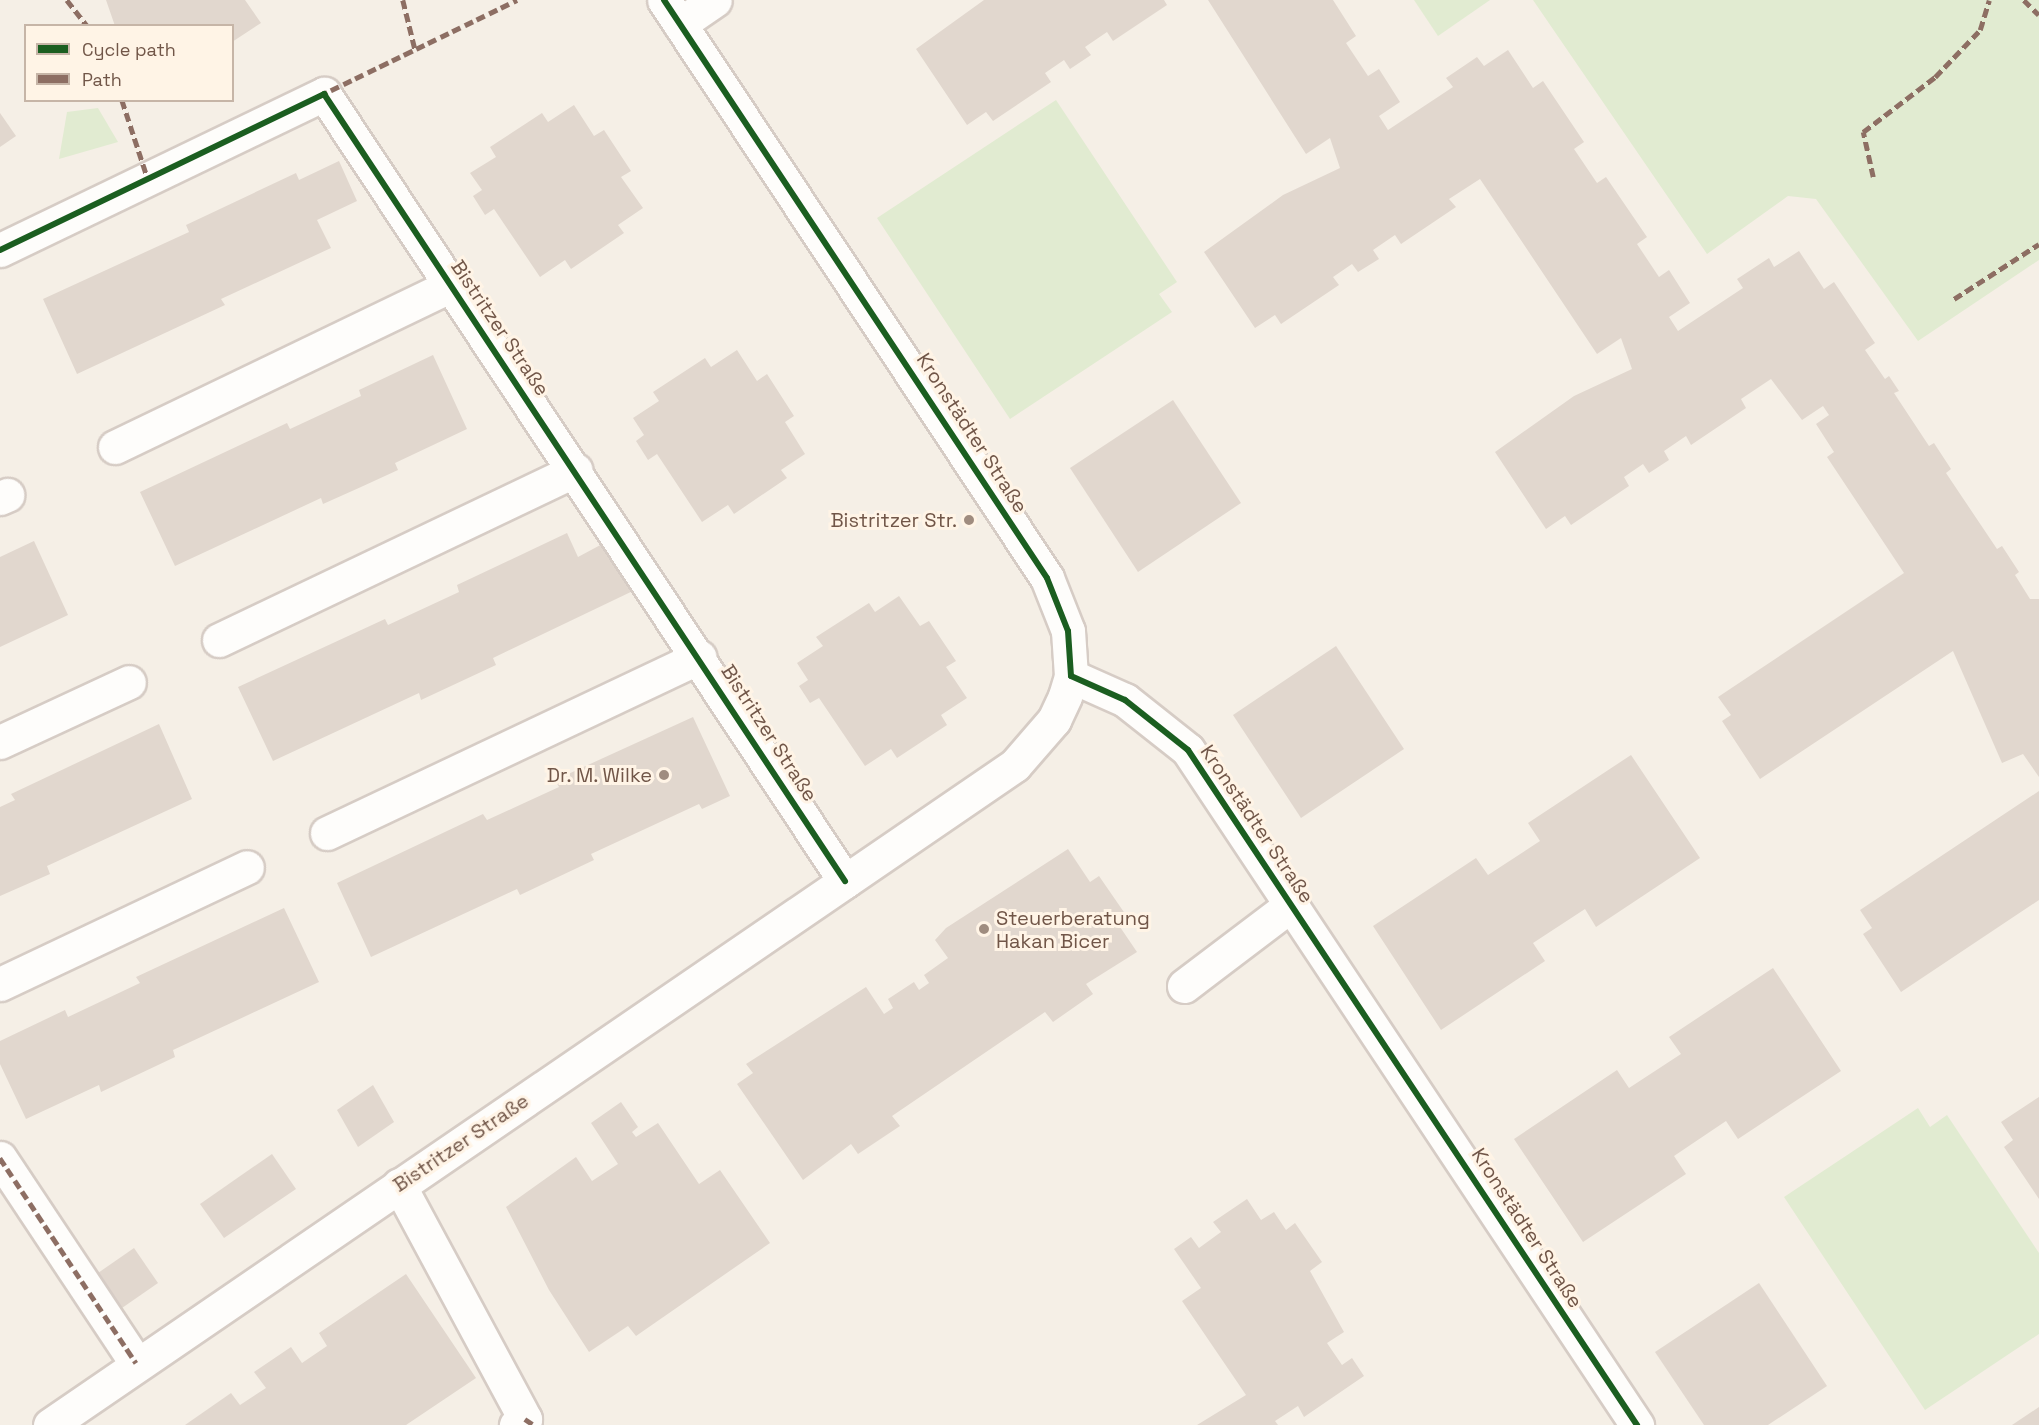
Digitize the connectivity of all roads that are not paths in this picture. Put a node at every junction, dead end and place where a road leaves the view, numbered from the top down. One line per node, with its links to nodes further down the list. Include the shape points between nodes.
1 (715, 0): 2 (street)
2 (672, 12): 9 (street, Kronstädter Straße, via 1047,578 1068,631)
3 (0, 250): 4 (street, Bistritzer Straße, via 324,94)
4 (452, 285): 5 (street); 6 (street, Bistritzer Straße)
5 (115, 447)
6 (576, 470): 7 (street); 8 (street, Bistritzer Straße)
7 (219, 640)
8 (699, 657): 12 (street); 14 (street, Bistritzer Straße)
9 (1071, 676): 14 (street, Bistritzer Straße, via 1054,720 1015,765); 15 (street, Kronstädter Straße, via 1125,700 1188,750)
10 (129, 682): 11 (street)
11 (0, 742)
12 (327, 832)
13 (247, 867): 16 (street)
14 (845, 881): 19 (street, Bistritzer Straße)
15 (1292, 904): 17 (street); 23 (street, Kronstädter Straße)
16 (0, 984)
17 (1184, 986)
18 (0, 1158): 20 (street)
19 (399, 1185): 20 (street, Bistritzer Straße); 22 (street, via 525,1419)
20 (136, 1363): 21 (street, Bistritzer Straße)
21 (50, 1425)
22 (516, 1425)
23 (1637, 1425)

